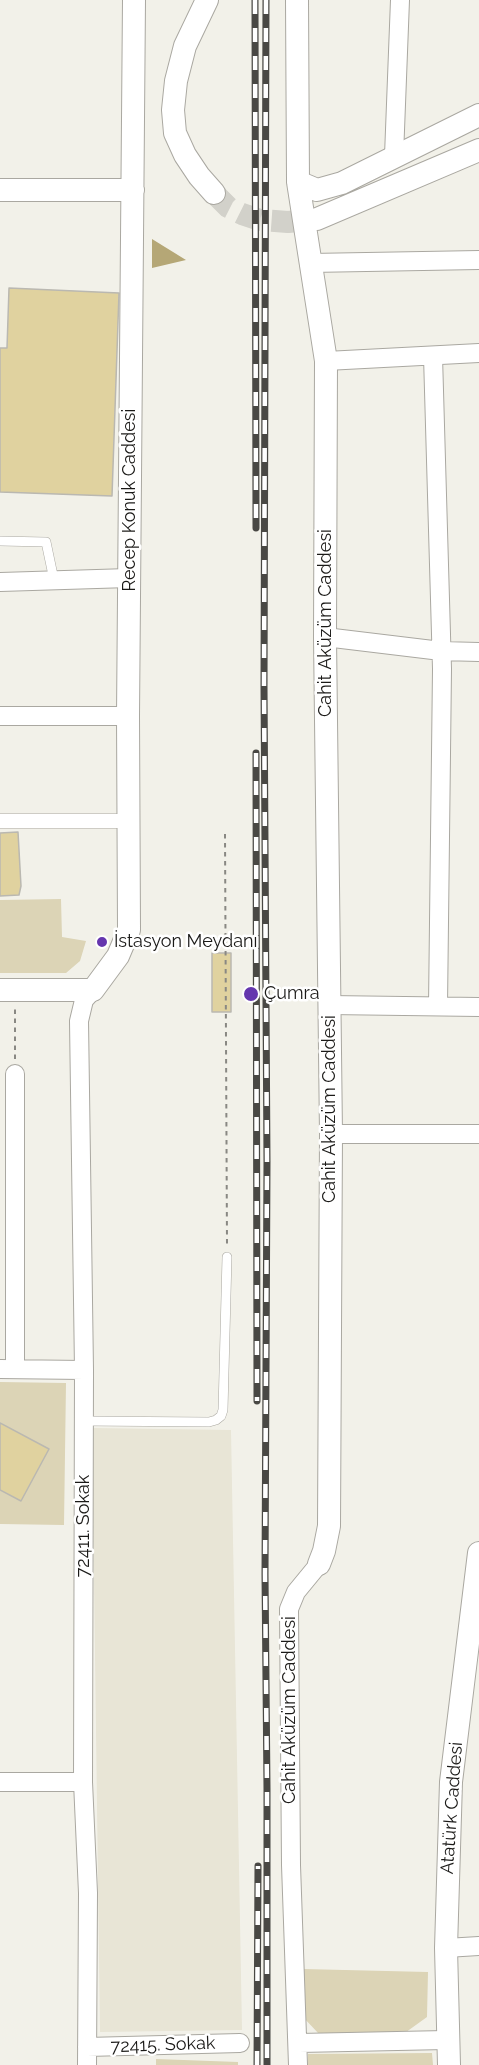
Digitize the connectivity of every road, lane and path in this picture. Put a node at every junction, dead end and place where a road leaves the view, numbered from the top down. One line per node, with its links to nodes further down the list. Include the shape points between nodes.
1 (134, 0): 10 (street, Recep Konuk Caddesi)
2 (207, 0): 11 (street, via 184,46 173,110 175,133 185,155)
3 (297, 0): 8 (street, Cahit Aküzüm Caddesi)
4 (400, 0): 7 (street)
5 (479, 115): 7 (street)
6 (479, 150): 12 (street)
7 (394, 156): 8 (street, via 342,183 317,190)
8 (298, 182): 14 (street, Cahit Aküzüm Caddesi)
9 (0, 190): 10 (street)
10 (133, 190): 19 (street, Recep Konuk Caddesi)
11 (214, 193)
12 (317, 219)
13 (479, 260): 14 (street)
14 (310, 263): 17 (street, Cahit Aküzüm Caddesi)
15 (479, 353): 16 (street)
16 (432, 356): 17 (street); 23 (street)
17 (326, 361): 22 (street, Cahit Aküzüm Caddesi)
18 (0, 542): 20 (lane, via 46,542)
19 (129, 578): 20 (street); 26 (street, Recep Konuk Caddesi)
20 (54, 580): 21 (street)
21 (0, 582)
22 (325, 637): 23 (street); 32 (street, Cahit Aküzüm Caddesi)
23 (441, 651): 24 (street); 33 (street)
24 (479, 652)
25 (0, 716): 26 (street)
26 (128, 716): 28 (street, Recep Konuk Caddesi)
27 (0, 821): 28 (street)
28 (128, 821): 31 (street, Recep Konuk Caddesi, via 129,930 118,956)
29 (225, 834): 38 (path)
30 (8, 990): 31 (street); 35 (path)
31 (93, 990): 40 (street, 72411. Sokak, via 84,1000 79,1021)
32 (329, 1005): 33 (street); 36 (street, Cahit Aküzüm Caddesi)
33 (438, 1006): 34 (street)
34 (479, 1007)
35 (15, 1074): 39 (street)
36 (331, 1134): 37 (street); 43 (street, Cahit Aküzüm Caddesi, via 328,1526)
37 (479, 1134)
38 (227, 1257): 41 (lane, via 221,1416 209,1422)
39 (7, 1369): 40 (street)
40 (84, 1370): 41 (street, 72411. Sokak)
41 (84, 1421): 45 (street, 72411. Sokak)
42 (479, 1552): 47 (street, Atatürk Caddesi, via 451,1782)
43 (319, 1564): 50 (street, Cahit Aküzüm Caddesi, via 296,1592 289,1609 291,1865)
44 (0, 1782): 45 (street)
45 (83, 1782): 51 (street, 72411. Sokak, via 88,1893)
46 (479, 1946): 47 (street)
47 (446, 1948): 48 (street, Atatürk Caddesi)
48 (446, 2040): 50 (street); 53 (street, Atatürk Caddesi)
49 (240, 2043): 51 (street, 72415. Sokak)
50 (298, 2043): 52 (street, Cahit Aküzüm Caddesi)
51 (87, 2056)
52 (298, 2065)
53 (448, 2065)

